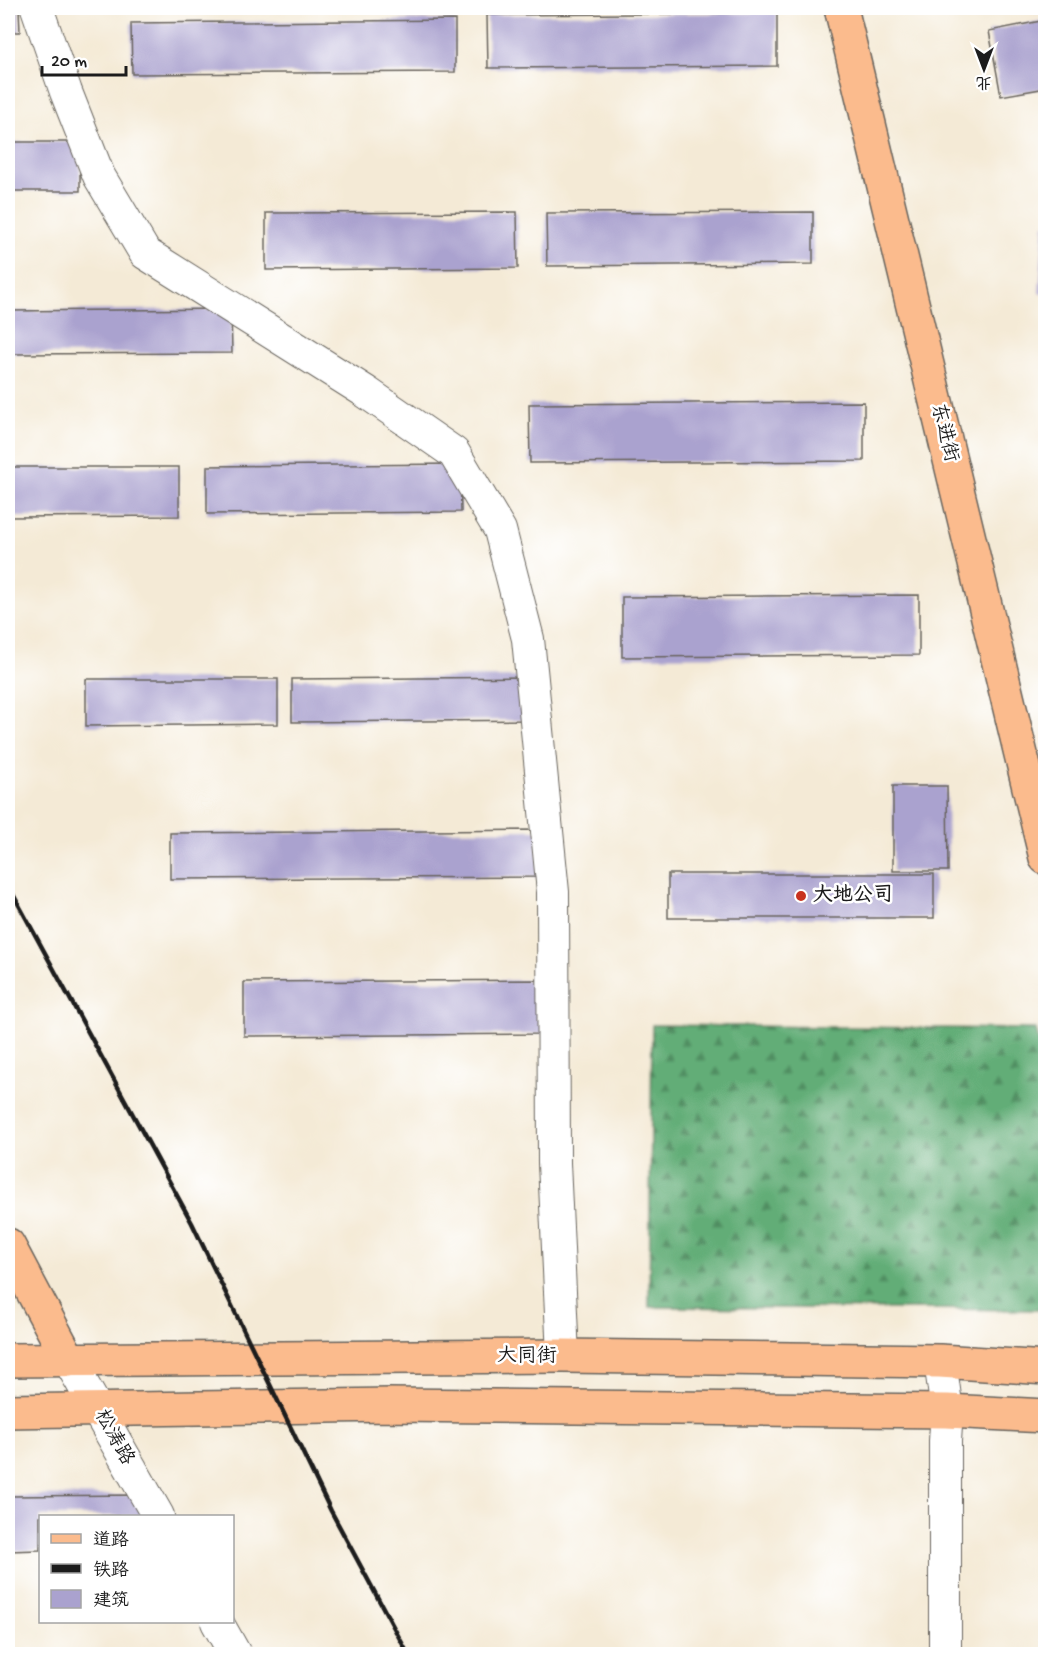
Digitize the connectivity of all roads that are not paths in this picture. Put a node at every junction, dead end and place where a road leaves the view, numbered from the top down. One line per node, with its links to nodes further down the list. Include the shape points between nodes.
1 (37, 8): 5 (street, via 99,176 145,253 366,392 454,453 500,530 528,639 553,892 555,1163)
2 (841, 8): 3 (main road, 东进街)
3 (1046, 858)
4 (8, 1245): 7 (main road)
5 (563, 1356): 7 (main road, 大同街); 8 (main road, 大同街)
6 (8, 1360): 7 (main road, 大同街)
7 (69, 1360): 10 (street, 松涛路)
8 (940, 1361): 9 (main road, 大同街); 12 (street)
9 (1046, 1368)
10 (97, 1410): 11 (main road); 12 (main road, via 401,1406); 14 (street, 松涛路)
11 (8, 1411)
12 (947, 1411): 13 (main road); 17 (street)
13 (1046, 1416)
14 (157, 1515)
15 (218, 1623): 16 (street)
16 (236, 1654)
17 (945, 1654)

